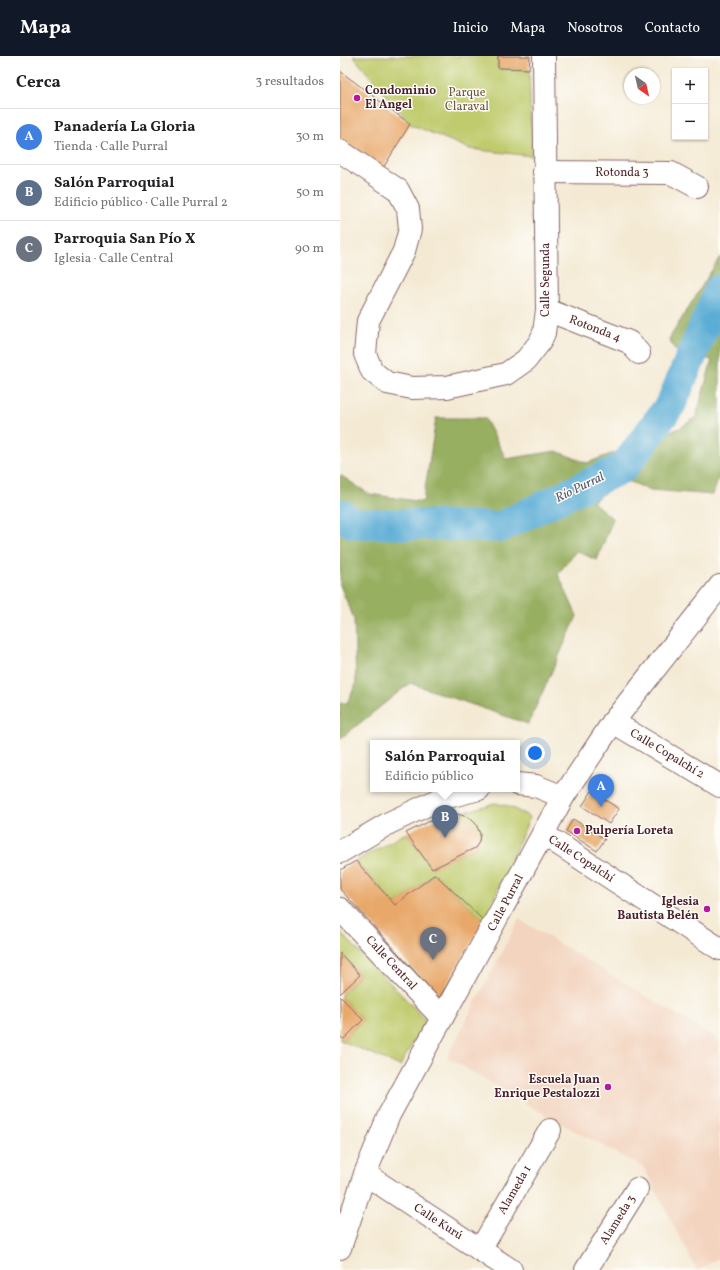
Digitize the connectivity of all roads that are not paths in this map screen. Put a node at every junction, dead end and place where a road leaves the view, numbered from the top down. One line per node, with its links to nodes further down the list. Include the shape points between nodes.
1 (544, 56): 3 (street, Calle Segunda)
2 (340, 151): 5 (street, Calle Segunda, via 398,190 408,209 410,229 404,251 368,321 365,354 372,371 387,383 412,388 447,387 506,374 526,360 540,342)
3 (544, 172): 4 (street, Rotonda 3, via 671,173); 5 (street, Calle Segunda)
4 (697, 187)
5 (547, 310): 6 (street, Rotonda 4, via 629,342)
6 (639, 353)
7 (720, 586): 8 (street, Calle Purral)
8 (713, 610): 9 (street, Calle Purral)
9 (613, 722): 11 (street, Calle Copalchí 2); 13 (street, Calle Purral)
10 (520, 784): 13 (street, via 536,786)
11 (720, 786)
12 (467, 792): 15 (street, via 440,799 388,823)
13 (564, 798): 14 (street, Calle Purral)
14 (543, 834): 17 (street, Calle Copalchí); 18 (street, Calle Purral)
15 (340, 852)
16 (340, 909): 18 (street, Calle Central)
17 (720, 949)
18 (442, 1018): 20 (street, Calle Purral, via 389,1116)
19 (550, 1130): 23 (street, Alameda 1)
20 (365, 1174): 22 (street, Calle Purral); 23 (street, Calle Kurú)
21 (637, 1190): 25 (street, Alameda 3)
22 (341, 1240)
23 (480, 1250): 24 (street, Calle Kurú)
24 (511, 1270)
25 (586, 1270)

